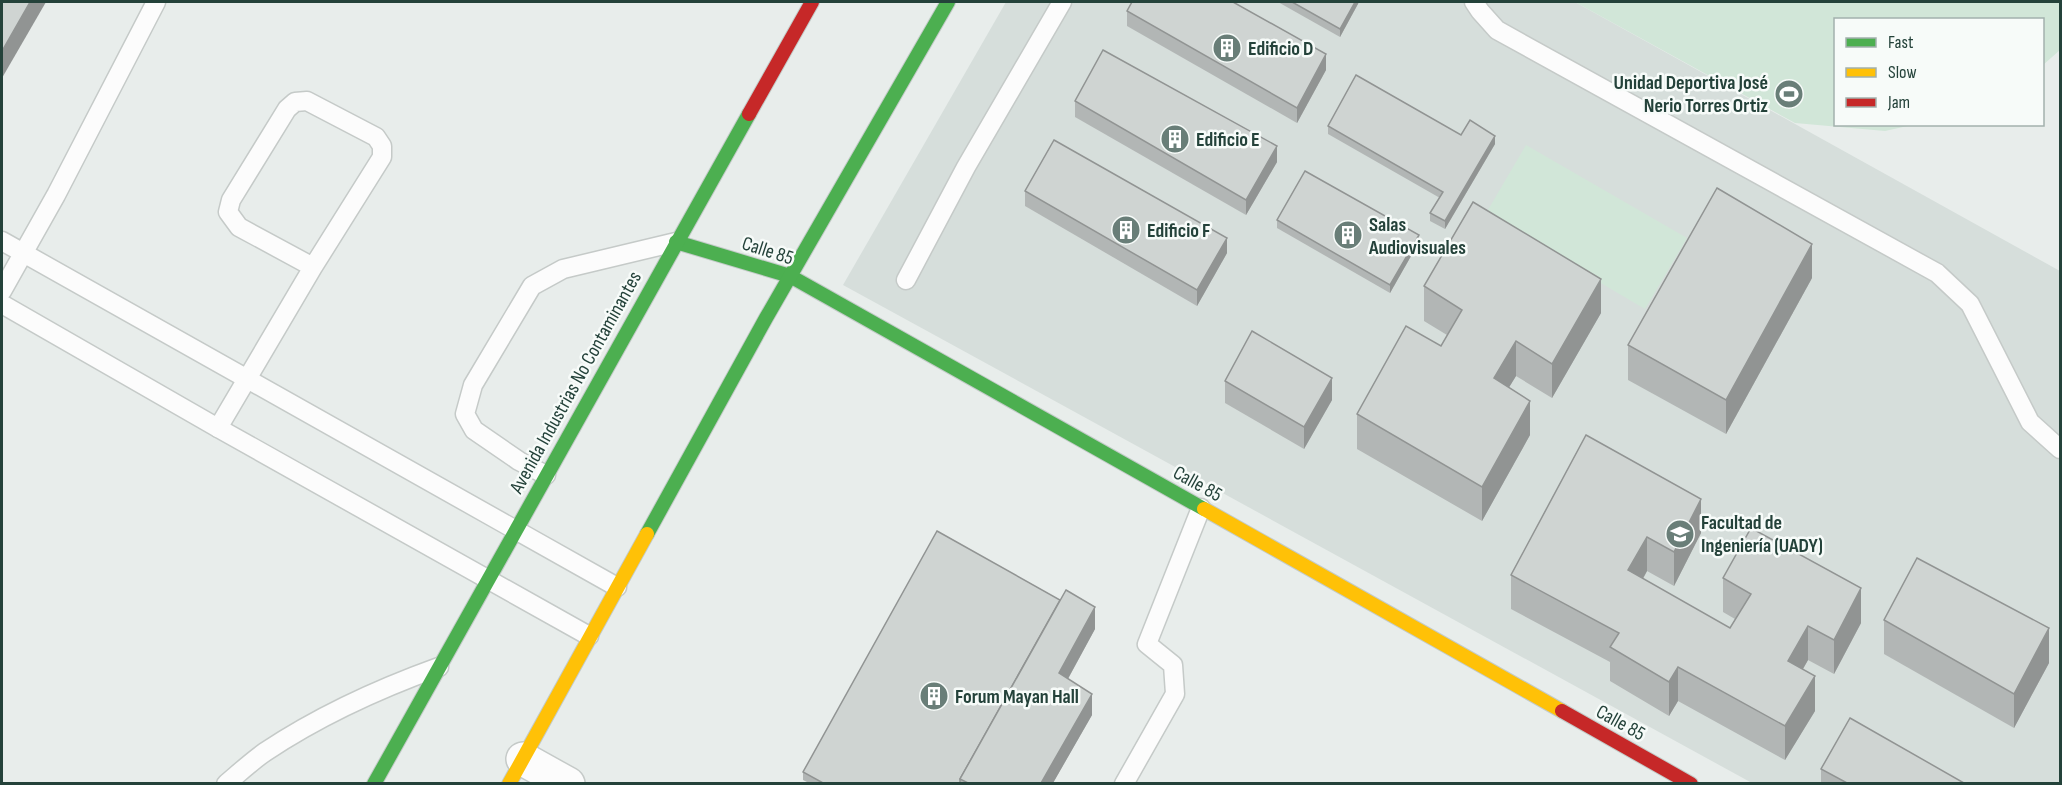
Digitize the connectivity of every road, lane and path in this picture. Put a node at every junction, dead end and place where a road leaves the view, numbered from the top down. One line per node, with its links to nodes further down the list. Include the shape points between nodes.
1 (156, 2): 8 (lane)
2 (812, 2): 7 (main road, Avenida Industrias No Contaminantes)
3 (948, 2): 10 (main road)
4 (1062, 2): 11 (lane)
5 (1474, 2): 16 (lane, via 1497,30 1937,273 1970,304 2030,422)
6 (2, 241): 8 (lane)
7 (676, 242): 10 (main road, Calle 85); 17 (main road, Avenida Industrias No Contaminantes); 17 (lane, via 563,269 532,286 473,386 465,414 474,430)
8 (22, 253): 12 (lane); 14 (lane)
9 (313, 267): 9 (lane, via 382,157 382,147 376,137 307,101 295,102 287,109 231,200 228,212 239,227); 14 (lane)
10 (790, 276): 18 (main road, Calle 85); 21 (main road)
11 (906, 280)
12 (2, 291)
13 (2, 304): 15 (lane)
14 (246, 380): 15 (lane); 19 (lane)
15 (218, 428): 20 (lane)
16 (2061, 449)
17 (546, 475): 19 (main road, Avenida Industrias No Contaminantes)
18 (1201, 508): 28 (lane, via 1147,644 1173,665 1174,694); 29 (main road, Calle 85)
19 (516, 529): 20 (main road, Avenida Industrias No Contaminantes); 21 (lane)
20 (488, 578): 22 (lane); 23 (main road, Avenida Industrias No Contaminantes)
21 (616, 586): 22 (main road)
22 (589, 636): 24 (main road)
23 (439, 667): 25 (lane, via 333,712 264,752); 26 (main road, Avenida Industrias No Contaminantes)
24 (516, 771): 27 (street)
25 (226, 783)
26 (374, 783)
27 (568, 783)
28 (1124, 783)
29 (1690, 783)

